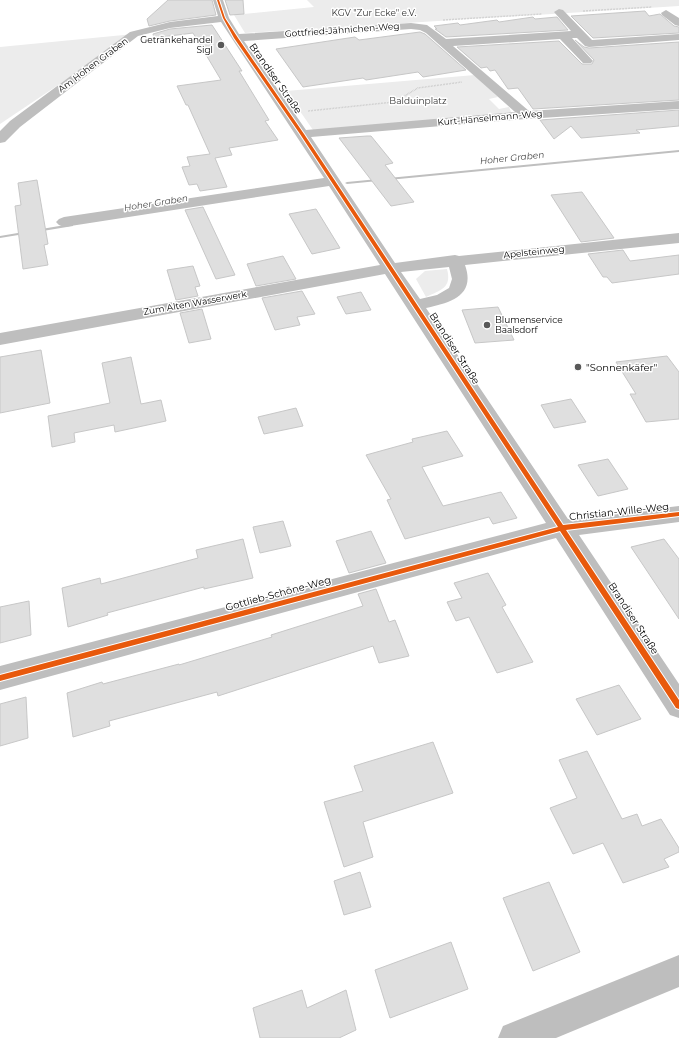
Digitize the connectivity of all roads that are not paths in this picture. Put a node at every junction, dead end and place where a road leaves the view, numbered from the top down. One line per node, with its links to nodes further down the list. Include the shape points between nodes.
1 (218, 0): 4 (street, Brandiser Straße)
2 (559, 12): 6 (street)
3 (666, 13): 5 (street)
4 (224, 18): 9 (street, Brandiser Straße); 15 (street, Am Hohen Graben, via 134,34 15,124)
5 (679, 23)
6 (580, 34): 7 (street); 8 (street, via 589,44)
7 (564, 35): 10 (street); 11 (street)
8 (679, 37)
9 (236, 38): 10 (street, Gottfried-Jähnichen-Weg, via 411,26 423,27); 14 (street, Brandiser Straße)
10 (443, 43): 13 (street, Gottfried-Jähnichen-Weg)
11 (586, 61)
12 (679, 105): 13 (street, Kurt-Hänselmann-Weg)
13 (526, 115): 14 (street, Kurt-Hänselmann-Weg)
14 (302, 134): 16 (street, Brandiser Straße)
15 (0, 139)
16 (331, 180): 17 (street); 20 (street, Brandiser Straße)
17 (64, 222)
18 (679, 238): 19 (street, Apelsteinweg)
19 (455, 260): 20 (street, Apelsteinweg); 21 (street, via 460,277 455,292 440,299)
20 (390, 268): 21 (street, Brandiser Straße); 22 (street, Zum Alten Wasserwerk)
21 (414, 305): 24 (street, Brandiser Straße)
22 (0, 339)
23 (679, 514): 24 (street, Christian-Wille-Weg)
24 (562, 528): 25 (street, Gottlieb-Schöne-Weg); 26 (street, Brandiser Straße)
25 (0, 678)
26 (679, 706)
27 (679, 971): 28 (street)
28 (515, 1038)

